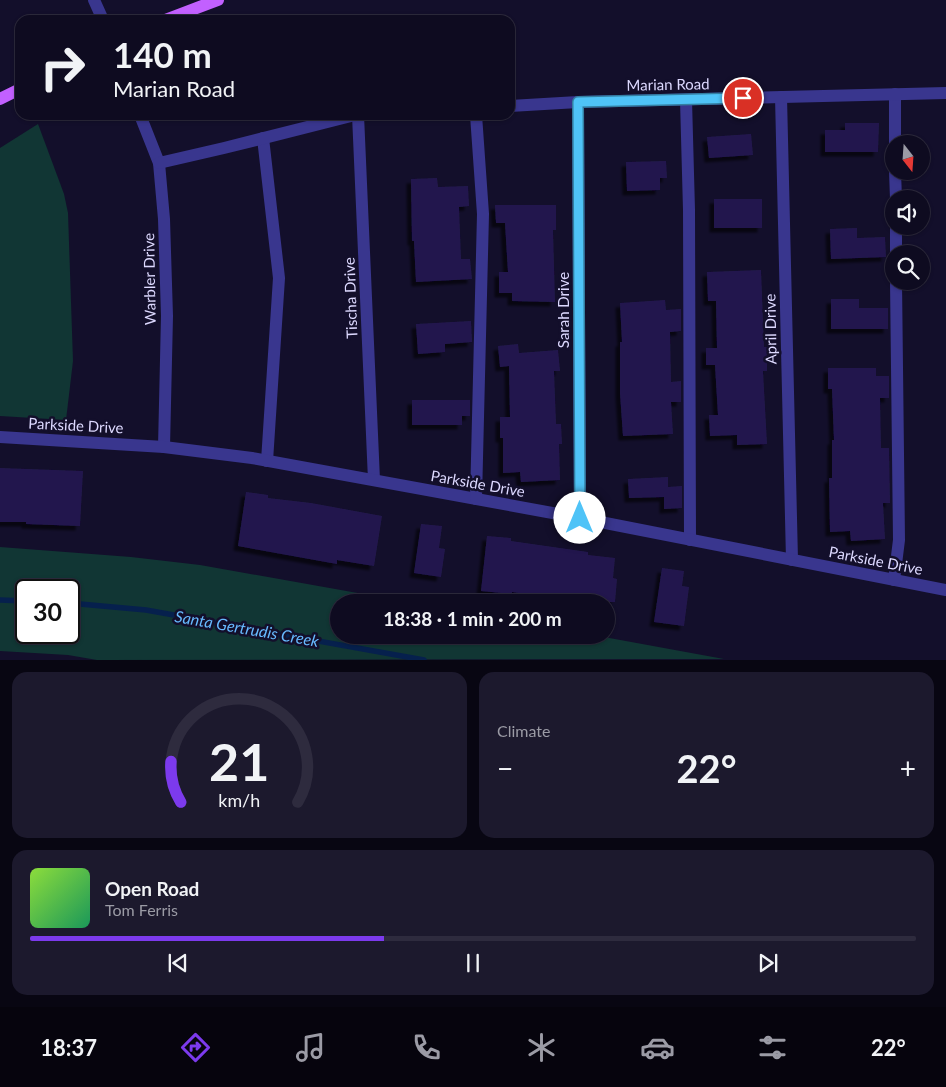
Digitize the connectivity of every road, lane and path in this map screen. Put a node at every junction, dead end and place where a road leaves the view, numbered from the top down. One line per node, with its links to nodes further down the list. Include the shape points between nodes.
1 (94, 0): 3 (street)
2 (218, 0): 4 (main road)
3 (100, 15)
4 (178, 15)
5 (15, 92): 9 (main road)
6 (946, 93): 7 (street, Marian Road)
7 (894, 94): 8 (street, Marian Road); 17 (street)
8 (781, 97): 10 (street, Marian Road); 28 (street, April Drive)
9 (0, 99)
10 (686, 100): 11 (street, Marian Road); 27 (street)
11 (578, 102): 12 (street, Marian Road); 26 (street, Sarah Drive)
12 (515, 106)
13 (142, 120): 19 (street, Warbler Drive)
14 (337, 120): 18 (street)
15 (357, 120): 24 (street, Tischa Drive)
16 (476, 120): 25 (street, via 483,214)
17 (895, 135)
18 (263, 138): 19 (street); 23 (street, via 279,278)
19 (159, 162): 22 (street, Warbler Drive, via 167,316)
20 (896, 290): 29 (street, via 899,540)
21 (0, 437): 22 (street, Parkside Drive)
22 (164, 446): 23 (street, Parkside Drive)
23 (267, 461): 24 (street, Parkside Drive)
24 (374, 480): 25 (street, Parkside Drive)
25 (476, 499): 26 (street, Parkside Drive)
26 (580, 518): 27 (street, Parkside Drive)
27 (690, 540): 28 (street, Parkside Drive)
28 (792, 560): 29 (street, Parkside Drive)
29 (894, 580): 30 (street, Parkside Drive)
30 (946, 590)

